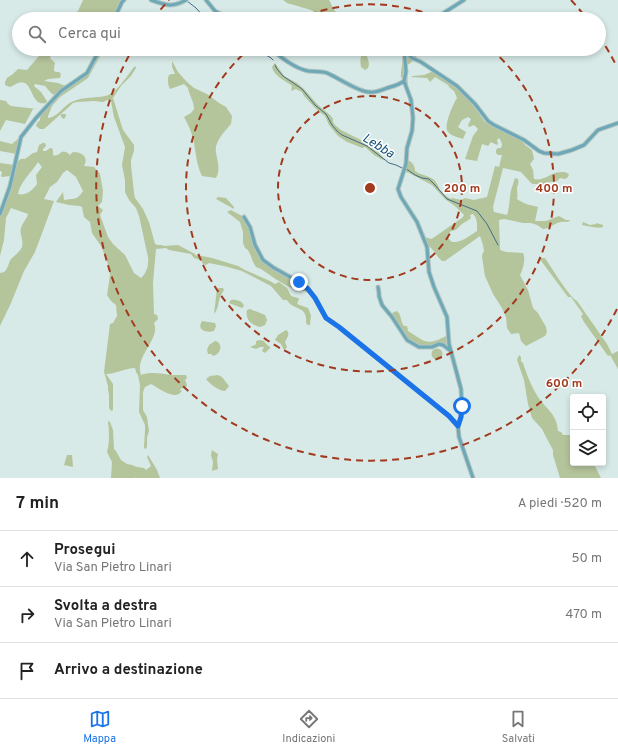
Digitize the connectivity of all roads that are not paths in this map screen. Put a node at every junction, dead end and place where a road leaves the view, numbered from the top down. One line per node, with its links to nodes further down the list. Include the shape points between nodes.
1 (124, 0): 6 (street)
2 (151, 0): 3 (street, via 169,5)
3 (186, 0)
4 (206, 0): 7 (street)
5 (464, 0): 8 (street)
6 (117, 12)
7 (217, 12)
8 (445, 12)
9 (96, 56): 15 (street, via 87,73 61,91 21,137 10,186)
10 (280, 56): 13 (street, via 300,68 326,73 363,91 375,92)
11 (405, 56): 13 (street)
12 (410, 56): 14 (street, via 457,86 494,126 544,153 558,154 572,150 584,145 598,130)
13 (404, 81): 18 (street, via 413,114 412,131 398,192 417,222 427,247 429,272 447,317)
14 (618, 123)
15 (0, 214)
16 (244, 217): 19 (street, via 263,260 308,289 326,318 449,416)
17 (378, 287): 18 (street, via 382,305 407,340 419,347 439,344)
18 (451, 351): 19 (street, via 462,399)
19 (458, 426): 20 (street)
20 (473, 478)

